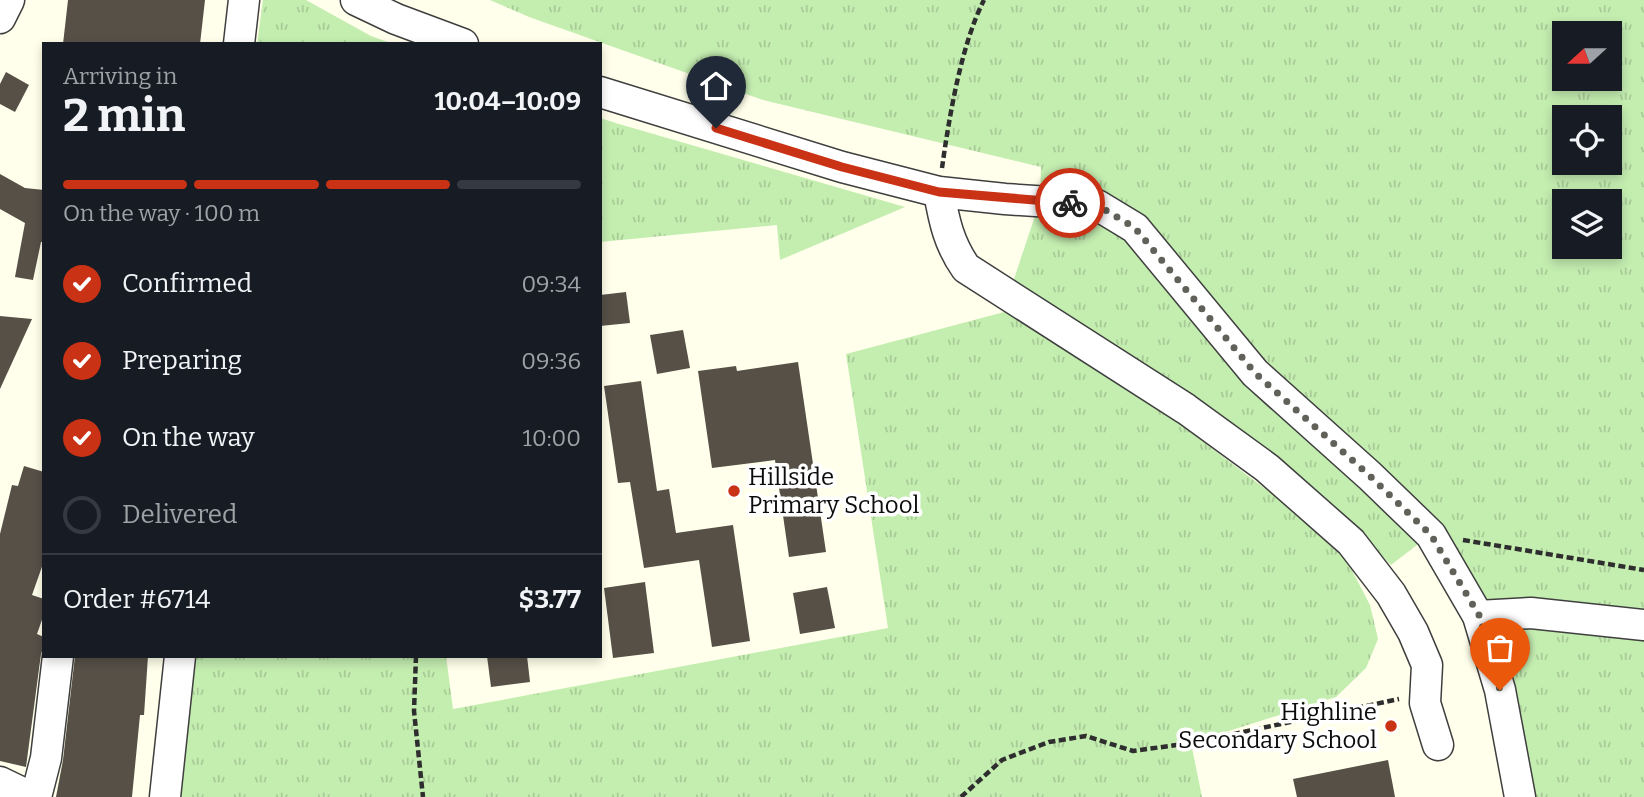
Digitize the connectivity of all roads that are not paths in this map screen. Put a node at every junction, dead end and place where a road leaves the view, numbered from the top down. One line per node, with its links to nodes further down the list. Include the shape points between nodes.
1 (9, 0): 4 (street)
2 (244, 0): 5 (street)
3 (356, 0): 6 (street)
4 (0, 18)
5 (239, 42)
6 (458, 42)
7 (602, 93): 8 (street)
8 (939, 192): 9 (street, via 1097,205 1135,228 1255,373 1431,535); 13 (street, via 945,229 966,268 1186,409 1267,468 1350,542 1391,594 1413,632 1427,665 1424,694)
9 (1479, 615): 10 (street, via 1531,613); 17 (street, via 1500,690)
10 (1644, 625)
11 (58, 658): 15 (street, via 47,758)
12 (180, 658): 16 (street)
13 (1438, 745)
14 (0, 782): 15 (street)
15 (34, 797)
16 (165, 797)
17 (1520, 797)

